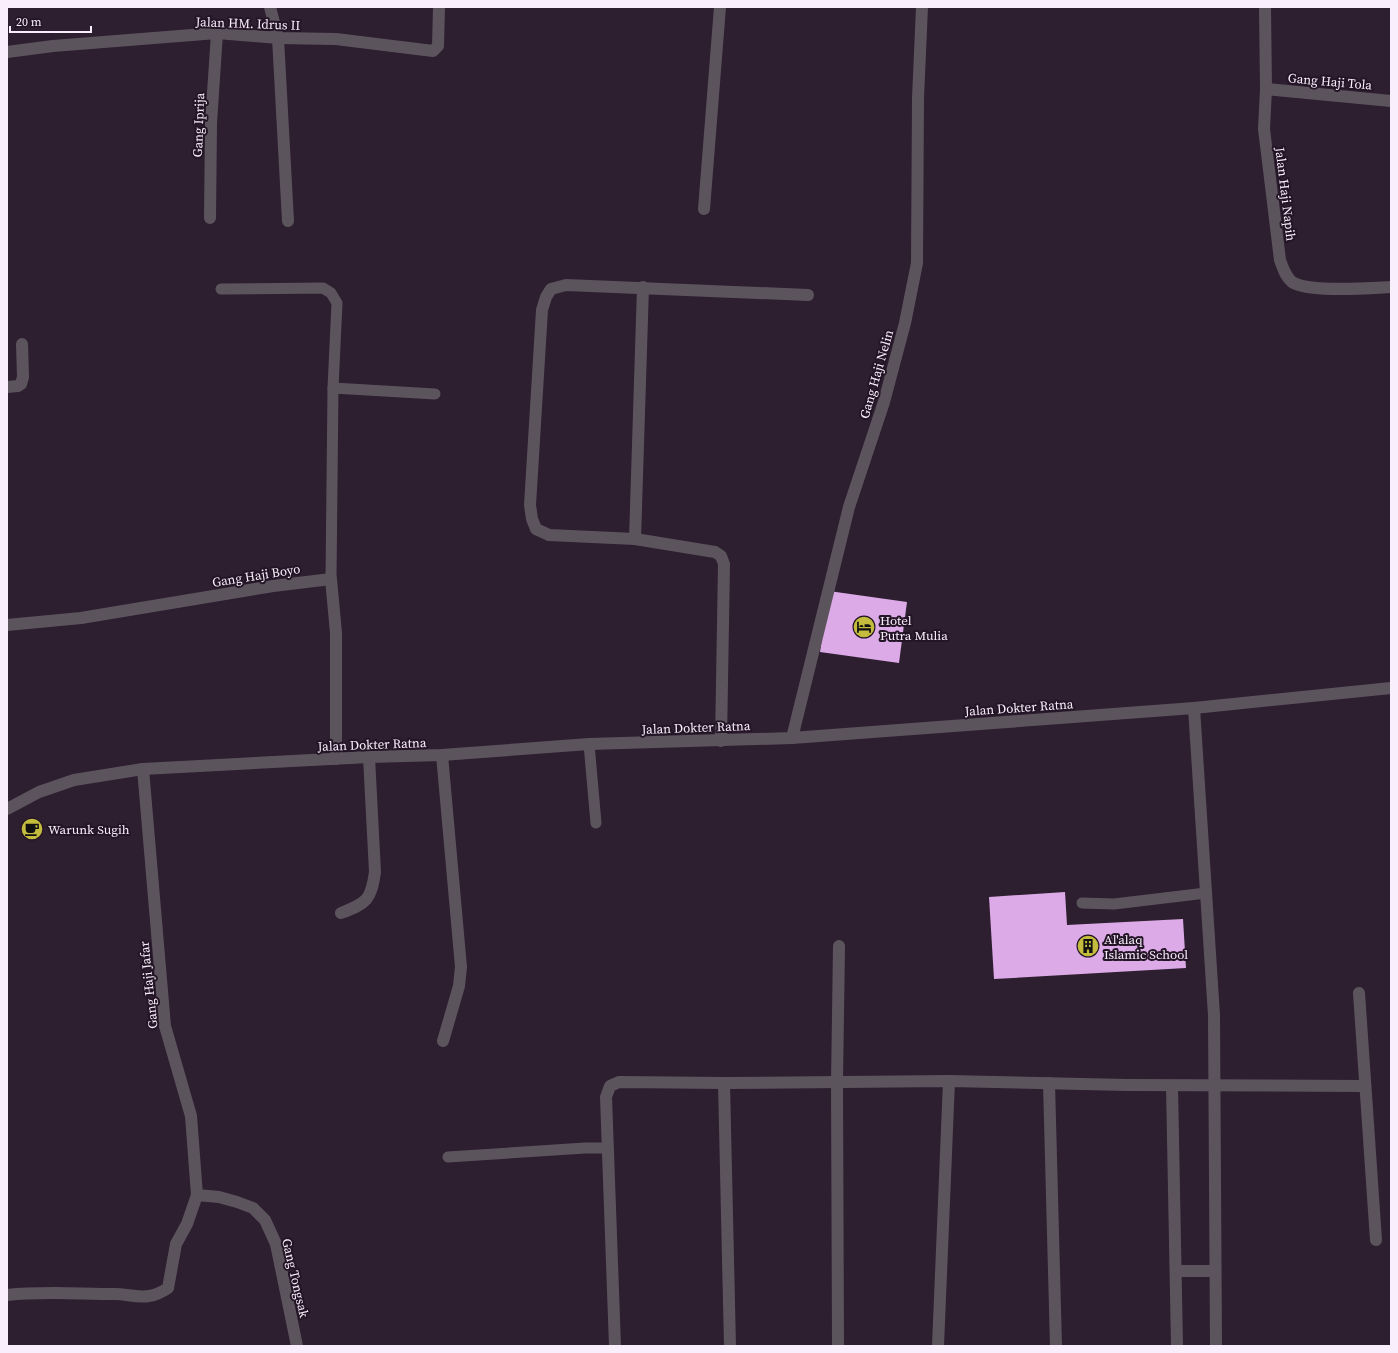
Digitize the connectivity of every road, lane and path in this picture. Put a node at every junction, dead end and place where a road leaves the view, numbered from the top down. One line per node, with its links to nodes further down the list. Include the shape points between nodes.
1 (270, 7): 7 (street)
2 (439, 7): 7 (street, Jalan HM. Idrus II, via 438,46 433,51 336,39)
3 (720, 7): 11 (street)
4 (922, 7): 27 (street, Gang Haji Nelin, via 918,98 917,263 884,402 849,508)
5 (1265, 7): 9 (street, Jalan Haji Napih)
6 (217, 33): 7 (street, Jalan HM. Idrus II); 8 (street, Jalan HM. Idrus II); 12 (street, Gang Iprija, via 211,123)
7 (278, 38): 13 (street)
8 (7, 52)
9 (1266, 89): 10 (street, Gang Haji Tola); 15 (street, Jalan Haji Napih, via 1264,129 1280,260 1284,273 1293,282 1318,289)
10 (1391, 101)
11 (704, 209)
12 (210, 218)
13 (288, 221)
14 (643, 287): 17 (street); 22 (street); 22 (street, via 566,285 551,289 546,297 542,310 530,505 536,529 549,535)
15 (1391, 287)
16 (221, 289): 20 (lane, via 323,288 331,293 337,303)
17 (808, 295)
18 (22, 344): 19 (street, via 21,384)
19 (7, 388)
20 (333, 388): 21 (lane); 23 (lane)
21 (435, 394)
22 (636, 538): 28 (street, via 715,552 721,556 724,564)
23 (331, 579): 24 (street, Gang Haji Boyo, via 266,587 81,618); 32 (street, via 336,634)
24 (7, 624)
25 (1391, 688): 26 (street, Jalan Dokter Ratna)
26 (1194, 708): 27 (street, Jalan Dokter Ratna); 36 (street)
27 (792, 738): 28 (street, Jalan Dokter Ratna)
28 (721, 741): 29 (street, Jalan Dokter Ratna)
29 (589, 744): 30 (street, Jalan Dokter Ratna); 35 (lane)
30 (442, 755): 31 (street, Jalan Dokter Ratna); 41 (street, via 461,967 459,986)
31 (369, 757): 32 (street, Jalan Dokter Ratna); 38 (street, via 375,872 372,890 364,902)
32 (336, 759): 33 (street, Jalan Dokter Ratna)
33 (143, 769): 34 (street, Jalan Dokter Ratna, via 74,780 39,792); 51 (street, Gang Haji Jafar, via 165,1026 191,1116)
34 (7, 809)
35 (596, 823)
36 (1206, 893): 37 (lane, via 1114,904); 47 (street, via 1214,1015)
37 (1082, 904)
38 (341, 913)
39 (839, 946): 43 (street)
40 (1359, 994): 48 (street)
41 (443, 1041)
42 (949, 1081): 43 (street); 45 (street); 60 (street)
43 (837, 1082): 44 (street); 59 (street)
44 (724, 1083): 49 (street, via 620,1082 610,1086 606,1097); 58 (street)
45 (1049, 1083): 46 (street); 61 (street)
46 (1172, 1086): 47 (street); 53 (street)
47 (1213, 1086): 48 (street); 54 (street)
48 (1365, 1086): 52 (street)
49 (608, 1148): 50 (lane); 57 (street)
50 (448, 1157)
51 (197, 1195): 55 (street, via 176,1244 168,1288 161,1293 139,1297 67,1293); 56 (street, Gang Tongsak, via 237,1202 253,1208 265,1220 276,1244)
52 (1376, 1240)
53 (1176, 1271): 54 (street); 62 (street)
54 (1215, 1271): 63 (street)
55 (7, 1295)
56 (297, 1346)
57 (615, 1346)
58 (730, 1346)
59 (838, 1346)
60 (938, 1346)
61 (1056, 1346)
62 (1177, 1346)
63 (1216, 1346)

